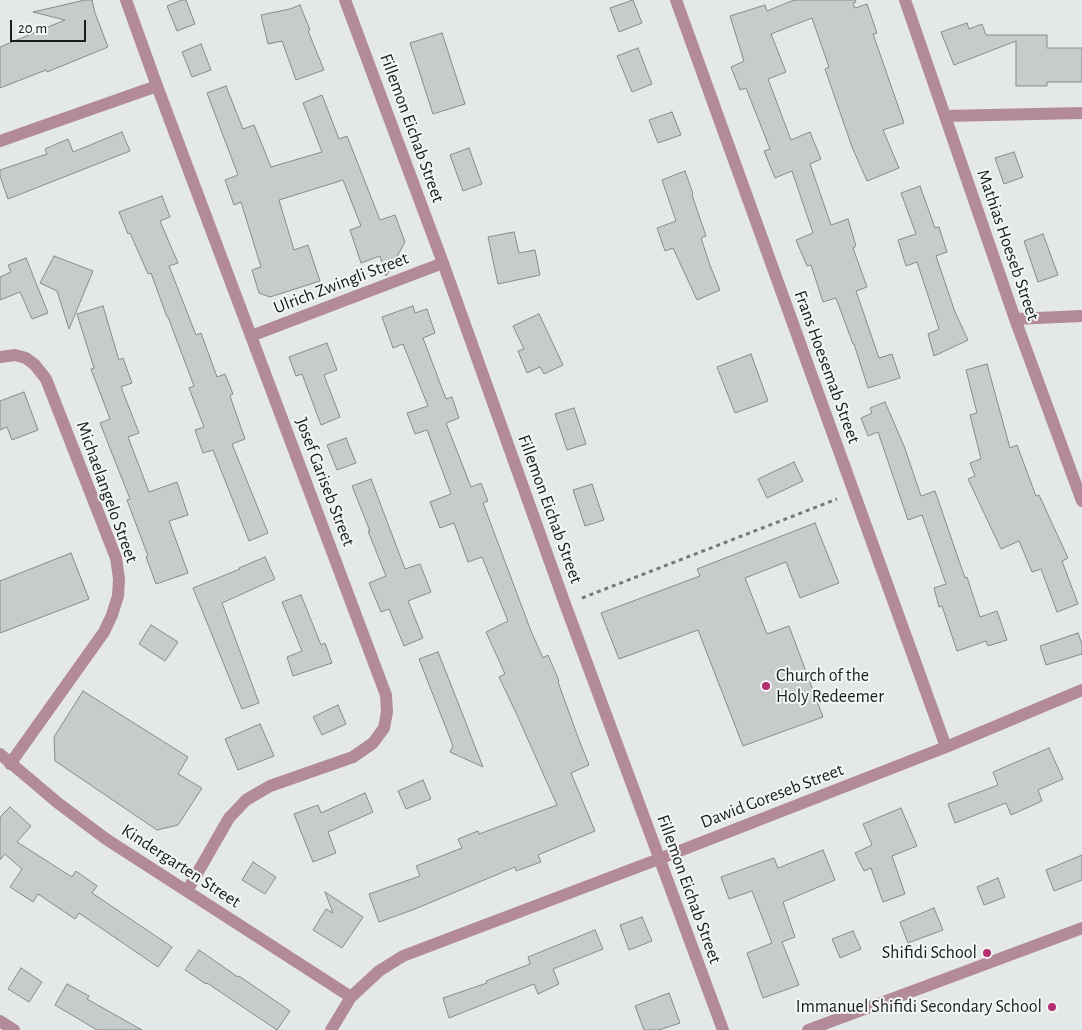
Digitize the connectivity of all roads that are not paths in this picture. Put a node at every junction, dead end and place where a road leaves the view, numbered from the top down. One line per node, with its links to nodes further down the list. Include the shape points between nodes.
1 (126, 0): 5 (street, Josef Gariseb Street)
2 (345, 0): 9 (street, Fillemon Eichab Street)
3 (676, 0): 16 (street, Frans Hoesemab Street)
4 (905, 0): 7 (street, Mathias Hoeseb Street)
5 (157, 86): 8 (street); 12 (street, Josef Gariseb Street)
6 (1082, 112): 7 (street)
7 (945, 116): 11 (street, Mathias Hoeseb Street)
8 (0, 141)
9 (443, 262): 12 (street, Ulrich Zwingli Street); 19 (street, Fillemon Eichab Street)
10 (1082, 316): 11 (street)
11 (1015, 319): 14 (street, Mathias Hoeseb Street)
12 (251, 336): 20 (street, Josef Gariseb Street, via 386,695 387,712 384,728 374,743 353,756 270,786 246,800 229,818)
13 (0, 357): 18 (street, Michaelangelo Street, via 15,355 26,358 46,379 116,558 120,579 118,596 104,632)
14 (1082, 501)
15 (1082, 690): 16 (street, Dawid Goreseb Street)
16 (946, 747): 19 (street, Dawid Goreseb Street)
17 (0, 754): 18 (street, Kindergarten Street)
18 (10, 764): 20 (street, Kindergarten Street, via 106,839)
19 (659, 859): 22 (street, Dawid Goreseb Street, via 403,956 379,971); 26 (street, Fillemon Eichab Street)
20 (187, 891): 22 (street, Kindergarten Street)
21 (1082, 928): 27 (street)
22 (351, 997): 25 (street, Dawid Goreseb Street)
23 (0, 1021): 24 (street)
24 (14, 1030)
25 (331, 1030)
26 (723, 1030)
27 (808, 1030)

